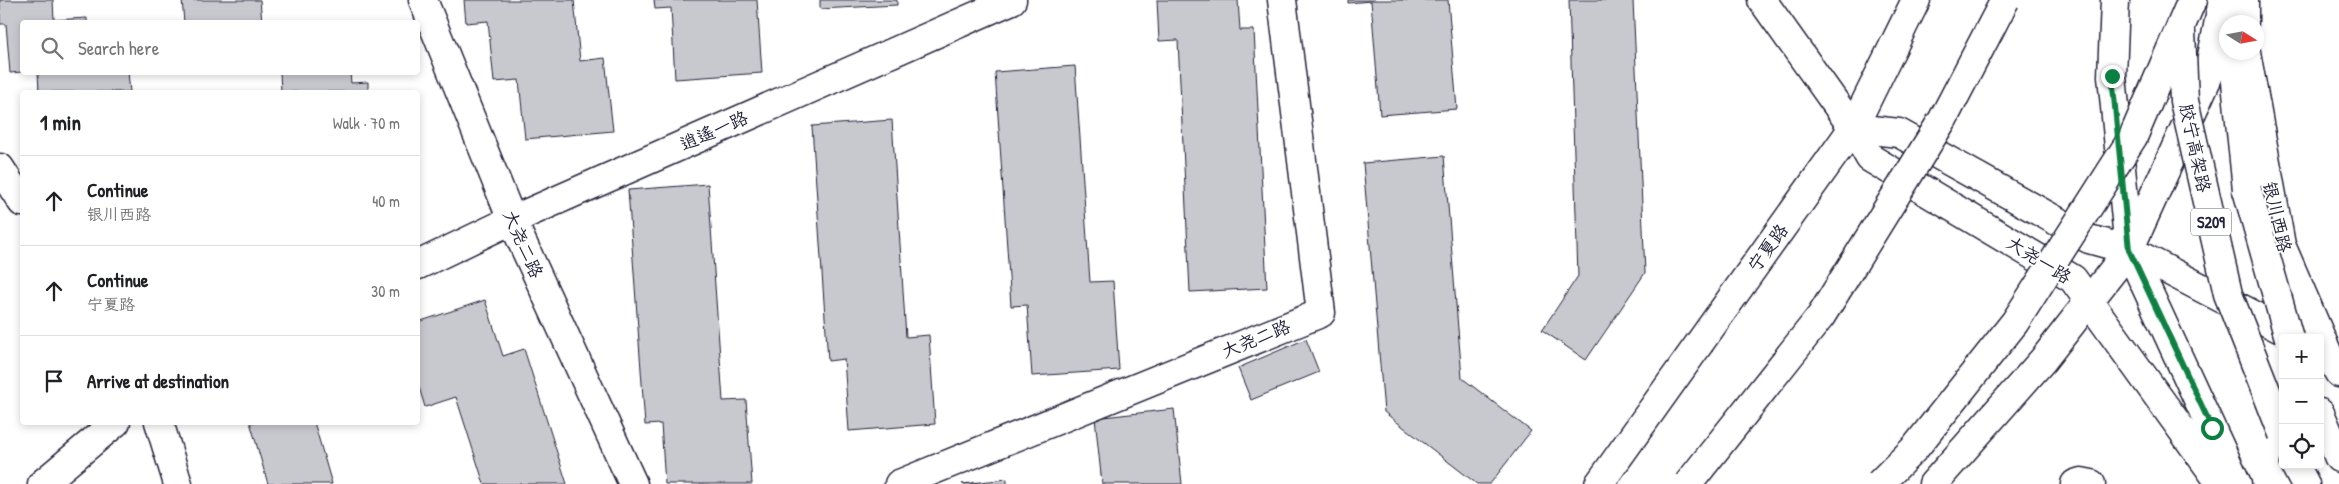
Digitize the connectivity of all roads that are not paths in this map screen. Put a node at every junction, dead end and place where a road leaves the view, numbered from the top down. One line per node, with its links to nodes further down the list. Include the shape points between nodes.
1 (423, 0): 20 (main road, 大尧二路)
2 (1012, 0): 20 (main road, 逍遥一路)
3 (1282, 0): 36 (main road, 大尧二路, via 1321,313)
4 (1762, 0): 17 (main road, 大尧一路)
5 (1916, 0): 17 (main road, 宁夏路)
6 (2005, 0): 38 (main road, bridge, via 1943,119 1821,316)
7 (2115, 0): 21 (main road, via 2112,76)
8 (2180, 0): 28 (main road, 胶宁高架路 / S209, bridge, via 2184,101 2228,294)
9 (2192, 0): 39 (main road, bridge, via 2133,137 2014,322 1915,448)
10 (2223, 0): 21 (main road, via 2208,77)
11 (2228, 0): 13 (main road)
12 (2244, 0): 14 (main road)
13 (2229, 15)
14 (2244, 15)
15 (2234, 60): 24 (main road, S209, bridge, via 2247,190)
16 (2247, 60): 26 (main road, 银川西路, via 2280,245)
17 (1853, 128): 21 (main road, via 1899,133 2089,239); 23 (main road, 大尧一路, via 1870,158 2073,279); 37 (main road, 宁夏路)
18 (0, 168): 19 (main road)
19 (20, 199)
20 (512, 220): 22 (main road, 逍遥一路); 35 (main road, 大尧二路)
21 (2129, 250): 23 (main road); 25 (main road); 44 (main road)
22 (420, 264)
23 (2090, 300): 40 (main road, via 2043,360); 43 (main road, 大尧一路)
24 (2288, 334)
25 (2290, 334)
26 (2332, 357)
27 (2324, 422): 31 (main road)
28 (2279, 424)
29 (112, 425): 33 (main road)
30 (160, 425): 34 (main road)
31 (2339, 458)
32 (2297, 469): 45 (main road)
33 (42, 484)
34 (178, 484)
35 (633, 484)
36 (899, 484)
37 (1599, 484)
38 (1688, 484)
39 (1879, 484)
40 (1933, 484)
41 (2075, 484): 42 (main road)
42 (2091, 484)
43 (2221, 484)
44 (2237, 484)
45 (2305, 484)

